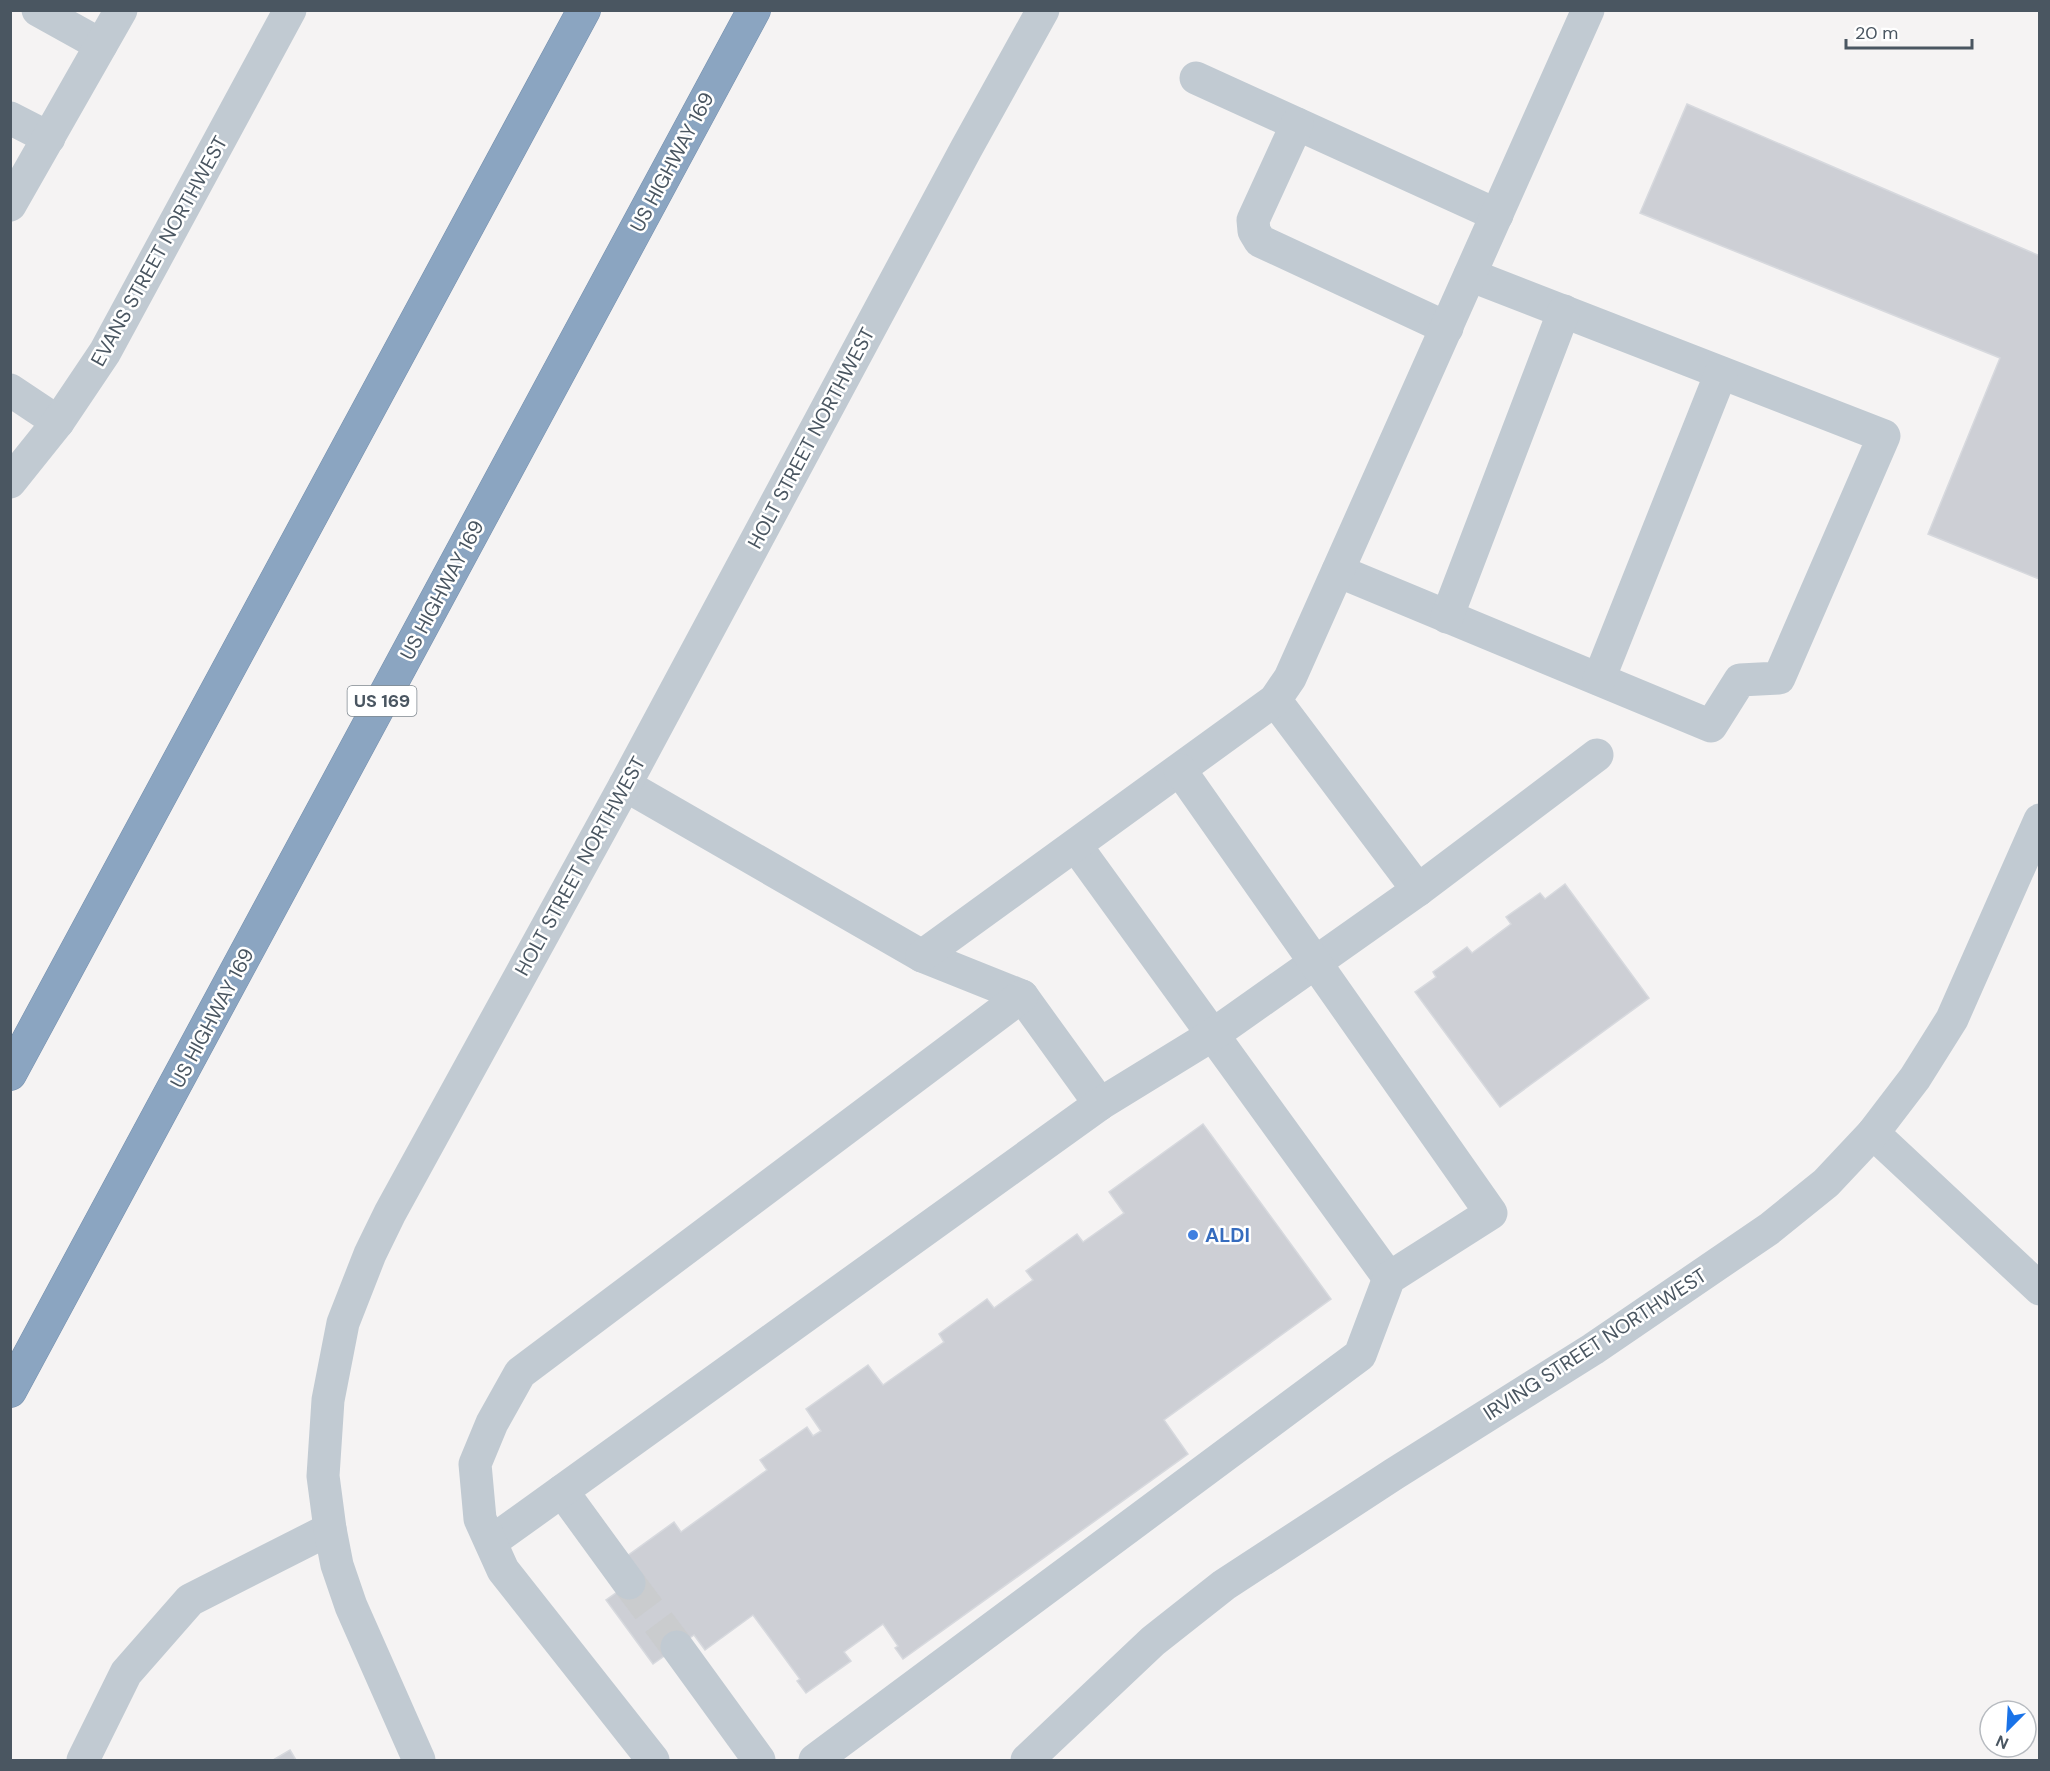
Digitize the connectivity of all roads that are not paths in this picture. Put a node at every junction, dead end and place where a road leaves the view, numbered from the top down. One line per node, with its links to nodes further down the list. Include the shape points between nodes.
1 (38, 10): 8 (street)
2 (121, 10): 8 (street)
3 (290, 10): 20 (street, EVANS STREET NORTHWEST, via 105,352)
4 (584, 10): 36 (highway)
5 (754, 10): 41 (highway, US HIGHWAY 169 / US 169)
6 (1043, 10): 28 (street, HOLT STREET NORTHWEST)
7 (1588, 10): 14 (street)
8 (101, 45): 12 (street)
9 (1196, 78): 11 (street)
10 (10, 118): 12 (street)
11 (1297, 124): 14 (street); 17 (street, via 1254,220 1254,231 1260,241)
12 (48, 138): 13 (street)
13 (10, 206)
14 (1497, 215): 15 (street)
15 (1470, 275): 16 (street); 17 (street)
16 (1564, 311): 18 (street); 23 (street)
17 (1447, 328): 22 (street)
18 (1721, 372): 24 (street); 24 (street, via 1884,436 1779,678 1740,680 1711,726)
19 (10, 390): 20 (street)
20 (58, 422): 21 (street, EVANS STREET NORTHWEST)
21 (10, 482)
22 (1338, 571): 23 (street); 25 (street, via 1290,678)
23 (1448, 616): 24 (street)
24 (1599, 679)
25 (1275, 700): 27 (street); 31 (street)
26 (1597, 755): 31 (street)
27 (1180, 770): 30 (street); 33 (street)
28 (625, 785): 32 (street); 43 (street, HOLT STREET NORTHWEST, via 390,1214 356,1286 343,1323 328,1400 323,1476)
29 (2040, 820): 38 (street, IRVING STREET NORTHWEST, via 1952,1019 1915,1078)
30 (1076, 846): 32 (street); 35 (street)
31 (1418, 890): 33 (street)
32 (922, 956): 34 (street)
33 (1315, 963): 35 (street); 39 (street, via 1491,1213)
34 (1022, 996): 37 (street); 44 (street, via 520,1373 475,1464 480,1519)
35 (1214, 1034): 37 (street); 39 (street)
36 (10, 1074)
37 (1100, 1104): 42 (street)
38 (1873, 1133): 40 (street); 52 (street, IRVING STREET NORTHWEST, via 1826,1183 1769,1229 1593,1349 1224,1585 1153,1641)
39 (1389, 1278): 51 (street, via 1360,1355)
40 (2040, 1289)
41 (10, 1391)
42 (562, 1491): 44 (street); 45 (street)
43 (330, 1529): 47 (street, via 190,1600 126,1673); 48 (street, HOLT STREET NORTHWEST, via 351,1606)
44 (491, 1542): 49 (street, via 503,1570)
45 (629, 1583)
46 (677, 1647): 50 (street)
47 (83, 1761)
48 (419, 1761)
49 (653, 1761)
50 (759, 1761)
51 (816, 1761)
52 (1027, 1761)

